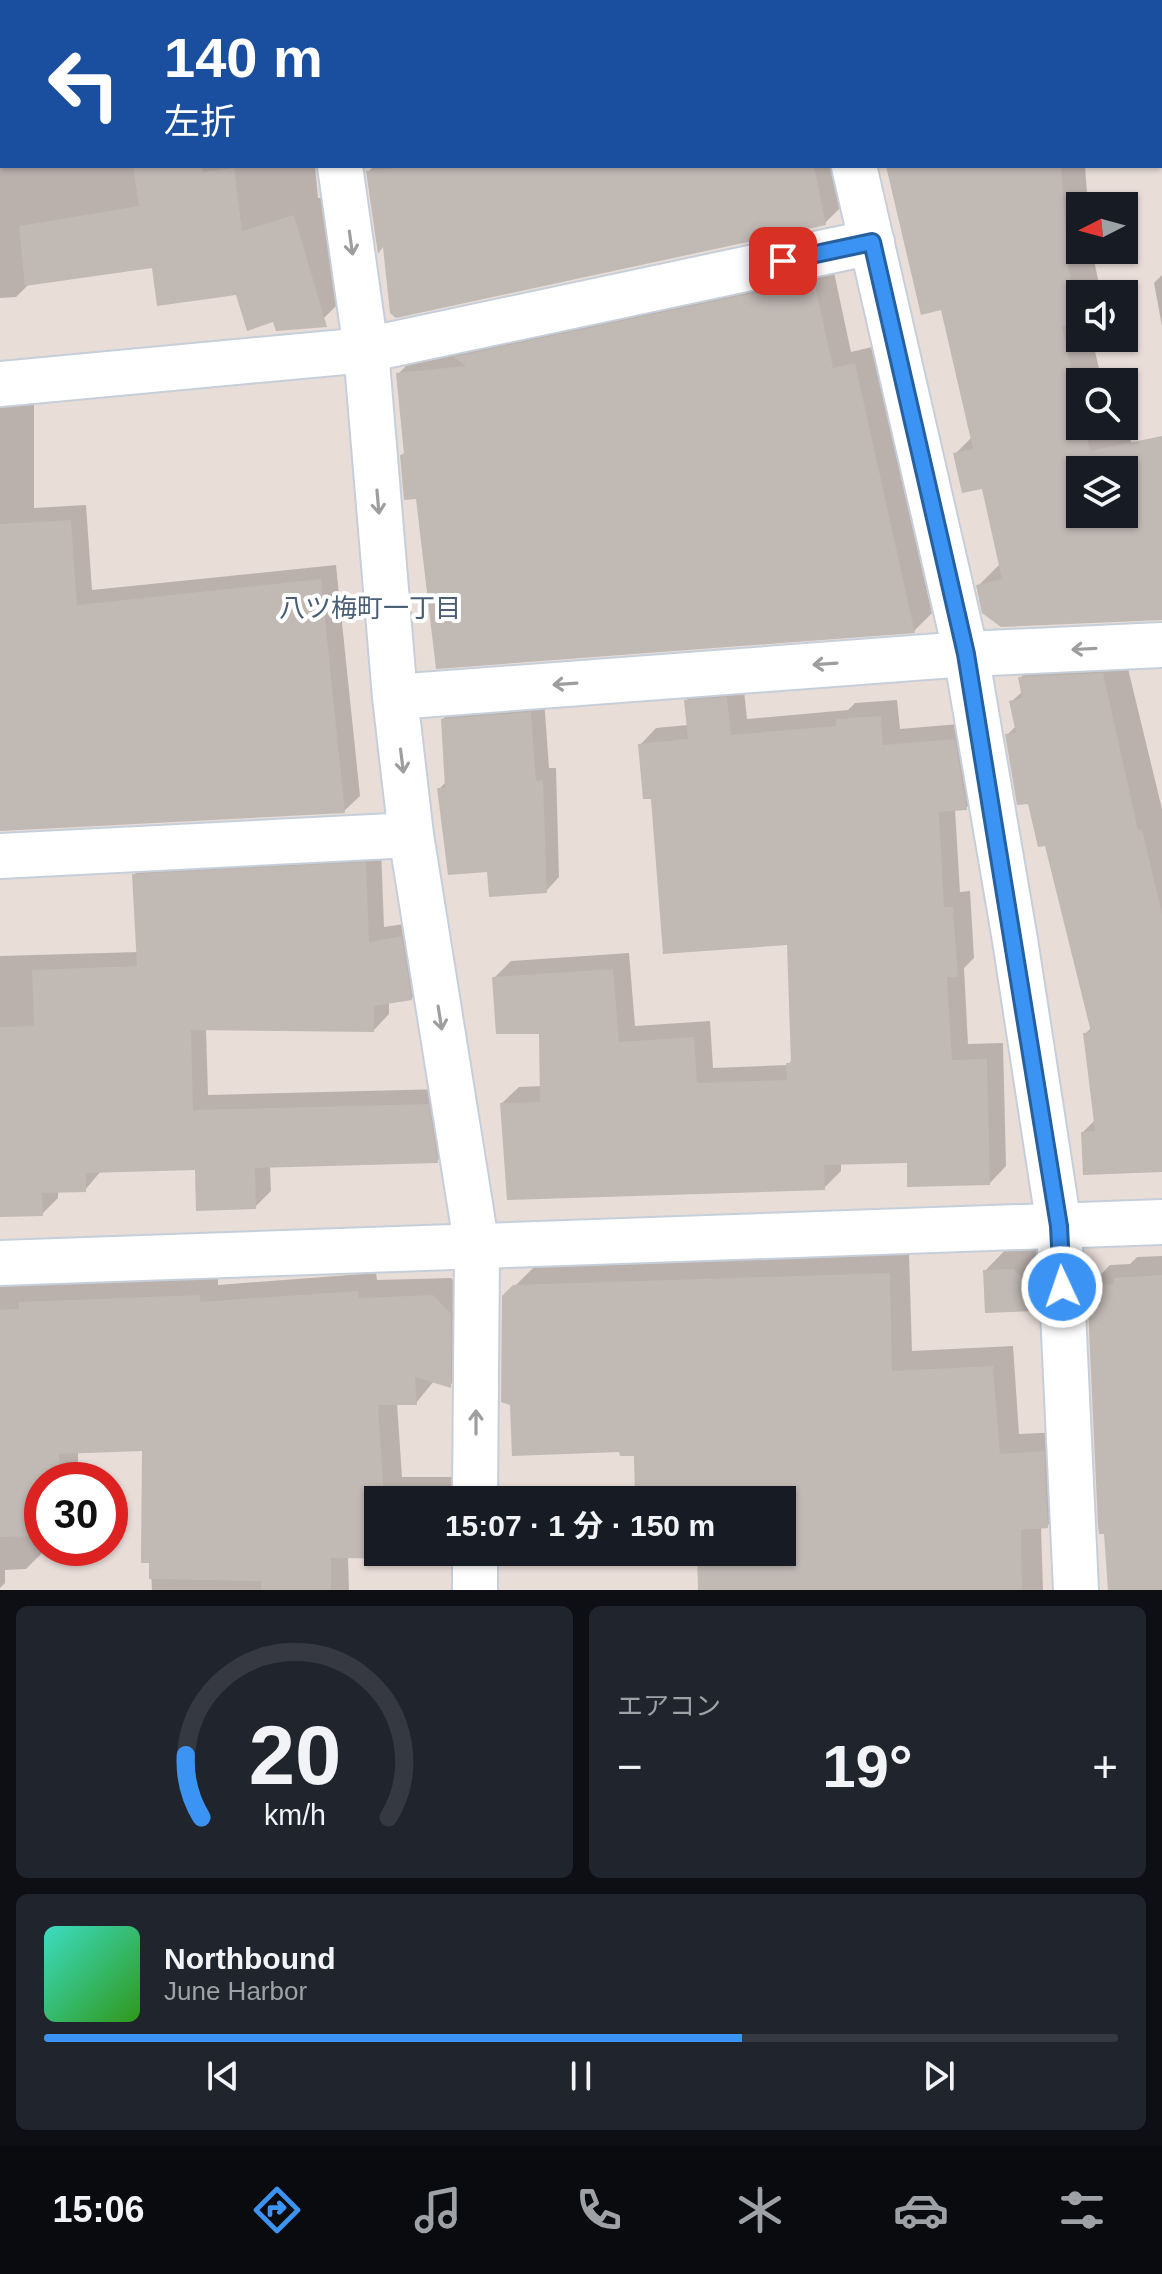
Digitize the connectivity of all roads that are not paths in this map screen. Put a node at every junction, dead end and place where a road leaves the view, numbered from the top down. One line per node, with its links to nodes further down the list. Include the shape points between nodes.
1 (340, 168): 4 (street, one-way to 4)
2 (854, 168): 3 (street)
3 (872, 242): 4 (street); 7 (street)
4 (366, 350): 5 (street); 8 (street, one-way to 8)
5 (0, 384)
6 (1162, 645): 7 (street, one-way to 7)
7 (966, 654): 8 (street, one-way to 8); 12 (street)
8 (395, 697): 9 (street, one-way to 9)
9 (411, 835): 10 (street); 13 (street, one-way to 13)
10 (0, 856)
11 (1162, 1222): 12 (street)
12 (1059, 1226): 13 (street); 18 (street)
13 (477, 1248): 14 (street); 15 (street, one-way to 13)
14 (0, 1263)
15 (475, 1486)
16 (475, 1566): 17 (street)
17 (475, 1590)
18 (1076, 1590)

